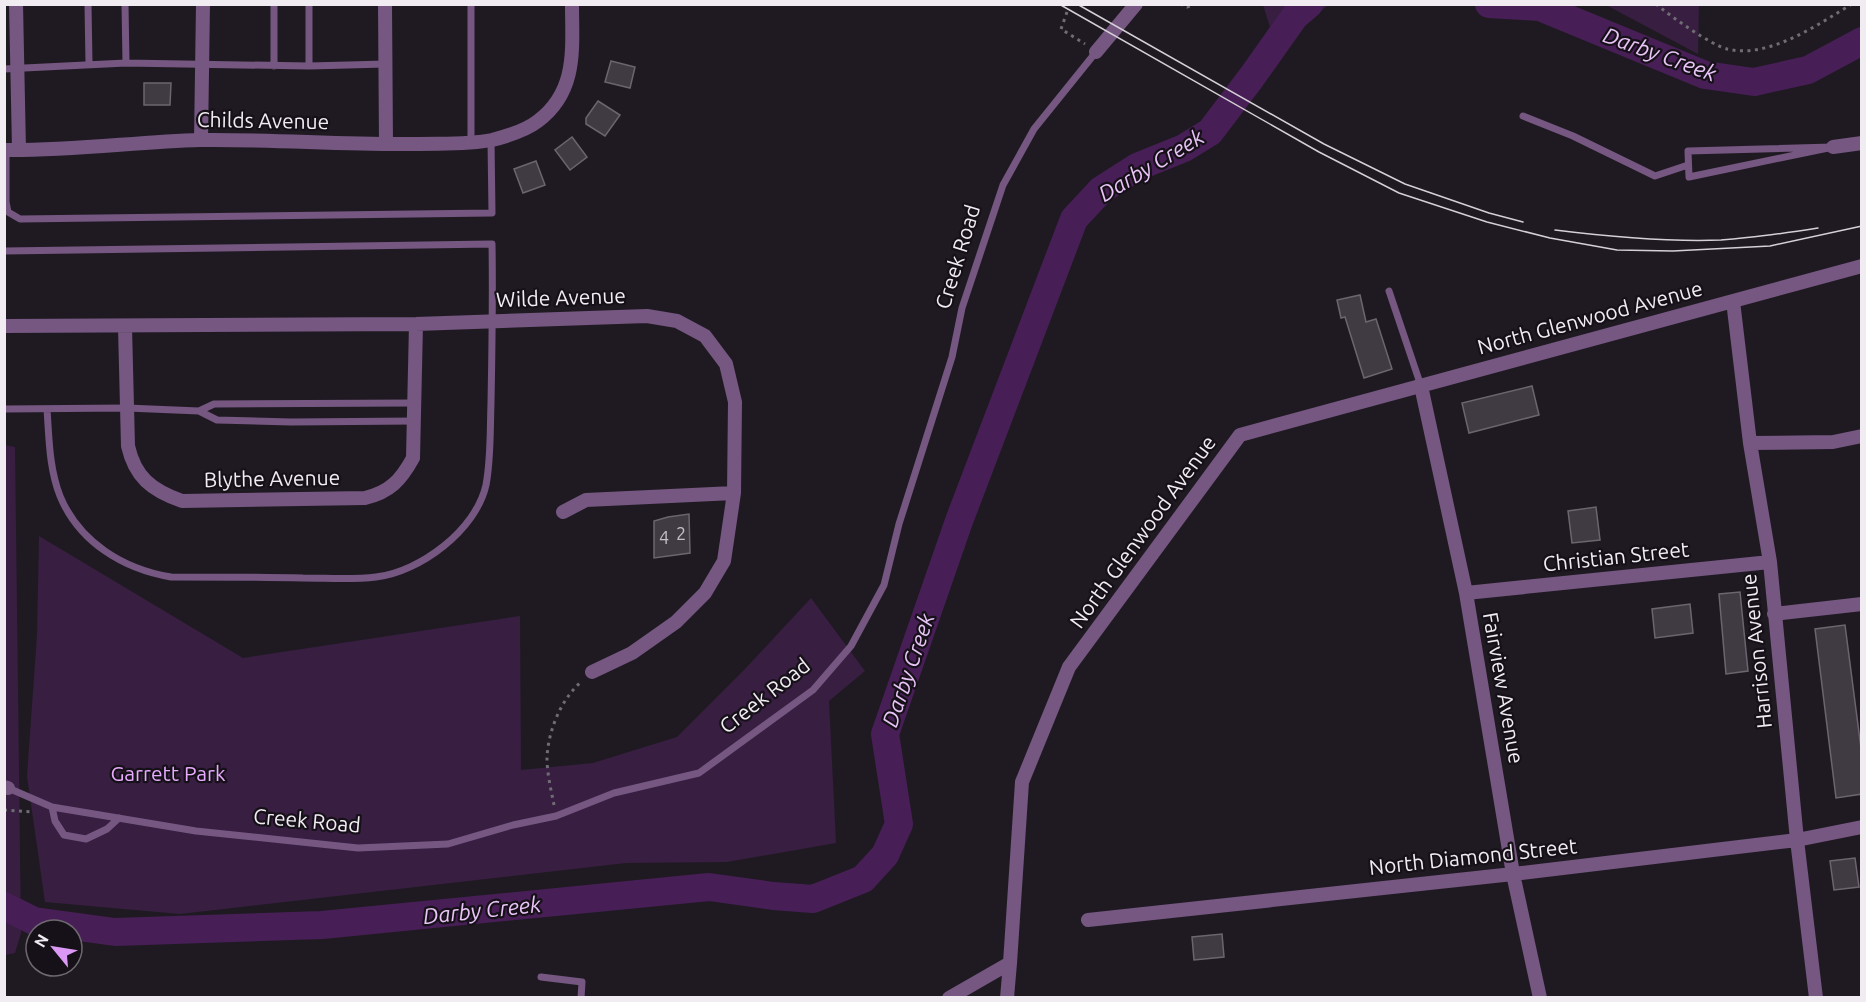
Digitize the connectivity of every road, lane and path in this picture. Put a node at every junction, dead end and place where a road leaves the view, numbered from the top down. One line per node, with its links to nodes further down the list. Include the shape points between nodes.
1 (16, 4): 23 (street)
2 (88, 4): 18 (lane)
3 (125, 4): 17 (lane)
4 (203, 4): 20 (street)
5 (274, 4): 21 (lane)
6 (309, 4): 22 (lane)
7 (385, 4): 19 (street)
8 (471, 4): 27 (lane)
9 (572, 4): 26 (street, Childs Avenue, via 572,65 565,87 538,121 520,132)
10 (1180, 4): 11 (path)
11 (1196, 4)
12 (1656, 4): 13 (path, via 1726,49 1749,52 1774,47)
13 (1852, 4)
14 (1135, 5): 16 (street, Creek Road)
15 (1067, 12): 16 (path, via 1061,29)
16 (1096, 52): 59 (lane, Creek Road, via 1034,129 1003,185 962,308 952,357 899,524 884,585 851,646 813,690 699,773 614,793)
17 (126, 63): 18 (lane); 20 (lane)
18 (88, 64): 23 (lane)
19 (386, 64): 22 (lane); 29 (street)
20 (202, 66): 21 (lane); 25 (street)
21 (274, 66): 22 (lane)
22 (309, 66)
23 (11, 68): 31 (street)
24 (1523, 116): 32 (lane, via 1655,176)
25 (201, 140): 29 (street, Childs Avenue); 31 (street, Childs Avenue)
26 (491, 140): 27 (street, Childs Avenue); 31 (lane, via 492,213 20,219 9,212 6,202)
27 (471, 142): 29 (street, Childs Avenue)
28 (1862, 143): 30 (street)
29 (386, 144)
30 (1833, 147): 32 (lane, via 1688,151); 32 (lane, via 1689,177)
31 (10, 150)
32 (1688, 165)
33 (4, 251): 37 (lane, via 492,244)
34 (1862, 266): 36 (street, North Glenwood Avenue)
35 (1389, 291): 41 (lane)
36 (1733, 301): 41 (street, North Glenwood Avenue); 49 (street, Harrison Avenue)
37 (493, 321): 38 (street, Wilde Avenue); 45 (lane, via 490,444 486,486 478,504 456,536 442,548 399,572 376,577 171,577 127,564 99,548 78,526 60,496 51,459); 50 (street, Wilde Avenue, via 647,316 677,321 705,336 726,364 735,402)
38 (416, 324): 40 (street, Wilde Avenue); 42 (street, Blythe Avenue)
39 (4, 326): 40 (street, Wilde Avenue)
40 (125, 327): 43 (street, Blythe Avenue)
41 (1421, 386): 53 (street, Fairview Avenue); 65 (street, North Glenwood Avenue, via 1240,435 1069,667 1023,782)
42 (415, 403): 46 (lane, via 223,403); 47 (street, Blythe Avenue)
43 (127, 408): 45 (lane); 46 (lane); 47 (street, Blythe Avenue, via 132,463 156,490 182,501 365,498 381,494 405,473 413,458)
44 (4, 409): 45 (lane)
45 (47, 409)
46 (199, 411): 47 (lane, via 217,420)
47 (414, 421)
48 (1862, 436): 49 (street, via 1833,442)
49 (1750, 443): 52 (street, Harrison Avenue)
50 (734, 493): 51 (street, via 586,500); 56 (street, Wilde Avenue, via 724,561 705,593 676,622 632,653)
51 (563, 512)
52 (1770, 562): 53 (street, Christian Street); 55 (street, Harrison Avenue)
53 (1466, 593): 63 (street, Fairview Avenue)
54 (1862, 604): 55 (street)
55 (1774, 614): 62 (street, Harrison Avenue)
56 (592, 672): 59 (path, via 577,684 562,705 552,731 547,758)
57 (6, 788): 58 (lane, Creek Road)
58 (52, 807): 60 (lane, Creek Road); 60 (lane, via 55,822 64,835 86,839)
59 (556, 816): 60 (lane, Creek Road, via 448,844 358,848 196,831)
60 (119, 818)
61 (1862, 827): 62 (street, North Diamond Street)
62 (1797, 840): 63 (street, North Diamond Street); 71 (street, Harrison Avenue)
63 (1513, 874): 64 (street, North Diamond Street); 70 (street, Fairview Avenue)
64 (1088, 920)
65 (1010, 963): 68 (street); 69 (street, North Glenwood Avenue)
66 (542, 977): 67 (lane, via 582,982)
67 (581, 998)
68 (949, 998)
69 (1007, 998)
70 (1540, 998)
71 (1816, 998)

